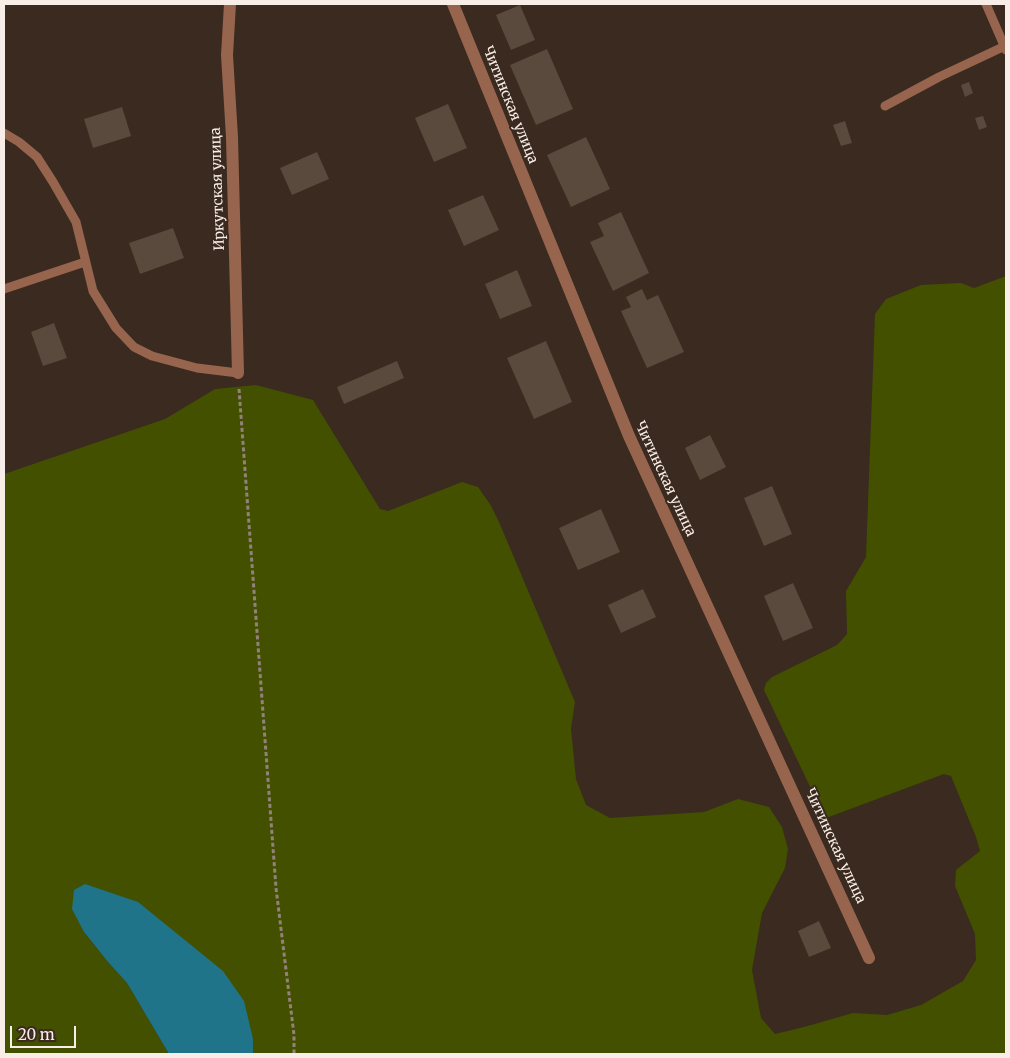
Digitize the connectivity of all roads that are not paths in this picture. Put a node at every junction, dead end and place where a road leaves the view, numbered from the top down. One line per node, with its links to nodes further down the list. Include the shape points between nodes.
1 (230, 4): 9 (street, Иркутская улица, via 227,54)
2 (453, 4): 10 (street, Читинская улица, via 629,436)
3 (986, 4): 4 (lane)
4 (1006, 48): 5 (lane, via 939,77)
5 (885, 106)
6 (4, 133): 7 (lane, via 37,157 53,182 76,222)
7 (85, 262): 8 (lane); 9 (lane, via 93,291 116,328 134,347 152,356 197,368)
8 (4, 289)
9 (238, 373)
10 (869, 958)

